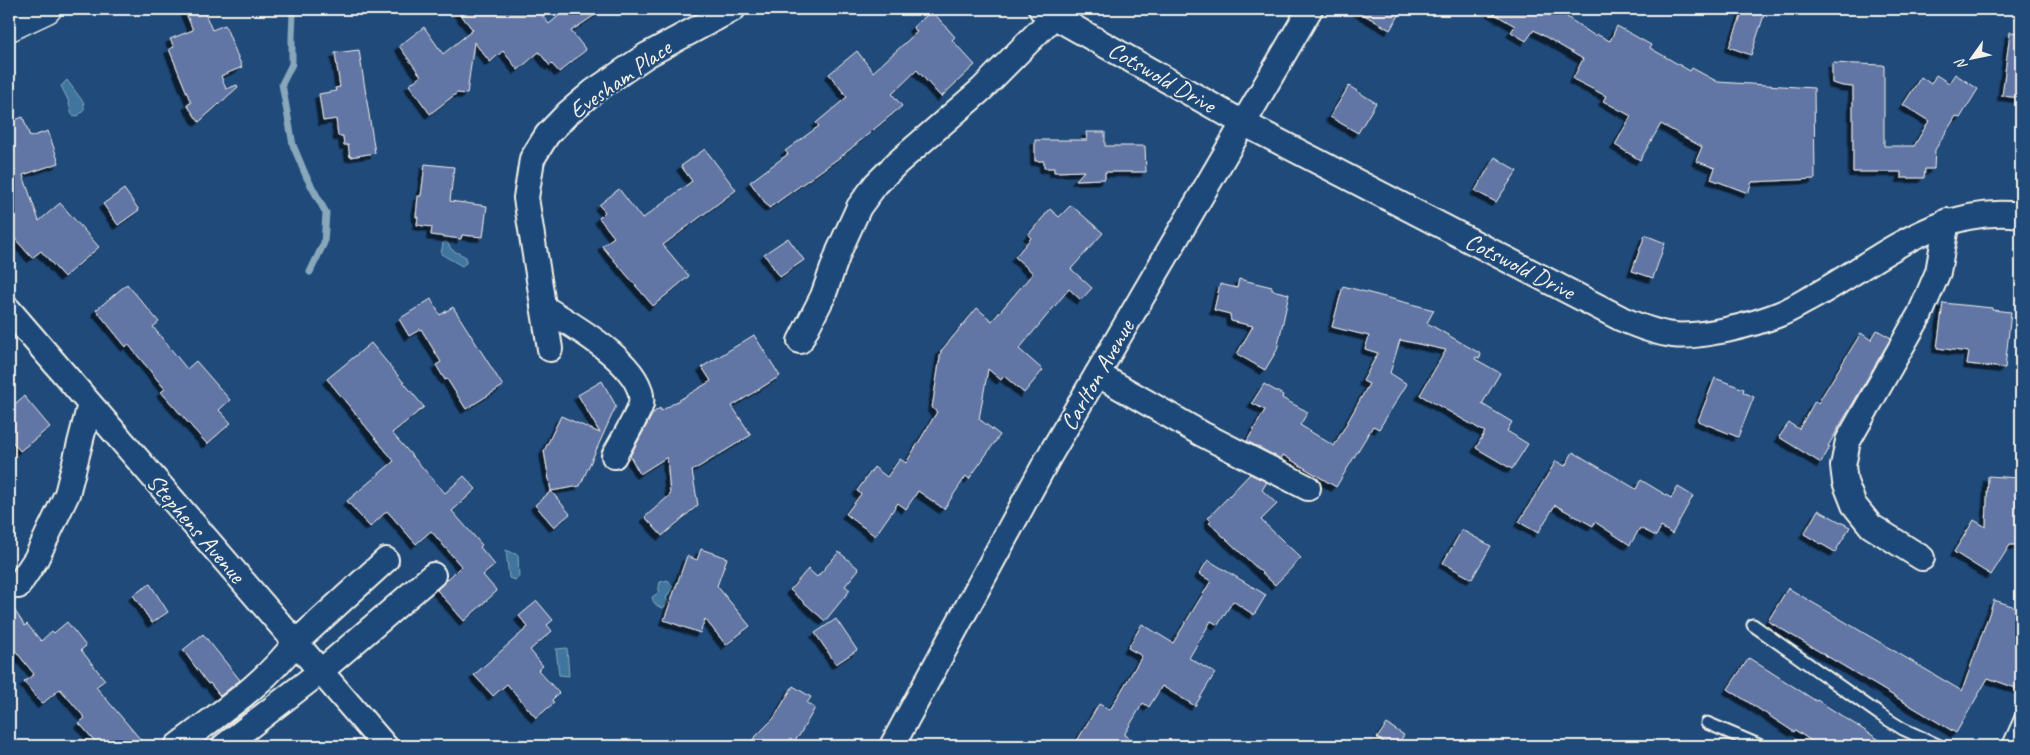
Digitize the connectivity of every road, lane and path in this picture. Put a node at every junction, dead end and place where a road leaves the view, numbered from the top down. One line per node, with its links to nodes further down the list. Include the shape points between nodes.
1 (46, 9): 5 (street)
2 (733, 9): 9 (street, Evesham Place, via 647,54 594,91 547,135 532,158 526,198)
3 (1310, 9): 6 (street, Carlton Avenue)
4 (1048, 13): 6 (street, Cotswold Drive); 11 (street, via 982,89 876,184 859,207 823,296)
5 (9, 27)
6 (1243, 123): 8 (street, Cotswold Drive, via 1622,319 1673,335 1708,334 1781,314 1923,231); 13 (street, Carlton Avenue)
7 (2021, 215): 8 (street, Cotswold Drive, via 1967,216)
8 (1947, 221): 17 (street, via 1938,272 1920,314 1848,441 1843,466 1854,505 1872,526)
9 (543, 307): 12 (street, Evesham Place); 15 (street, via 608,351 640,390 641,405)
10 (9, 312): 14 (street, Stephens Avenue)
11 (800, 341)
12 (550, 349)
13 (1098, 374): 16 (street, via 1202,434); 29 (street, Carlton Avenue)
14 (90, 404): 20 (street, via 67,494 36,559); 22 (street, Stephens Avenue)
15 (614, 456)
16 (1308, 488)
17 (1922, 558)
18 (386, 560): 22 (street)
19 (433, 575): 23 (street)
20 (18, 586)
21 (1753, 625): 31 (lane, via 1879,714)
22 (295, 643): 23 (street, Stephens Avenue); 26 (street, via 269,672)
23 (320, 672): 27 (street); 28 (street, Stephens Avenue)
24 (2021, 717): 32 (lane)
25 (1708, 723): 30 (lane)
26 (177, 746)
27 (224, 746)
28 (385, 746)
29 (892, 746)
30 (1762, 746)
31 (1940, 746)
32 (2008, 746)

